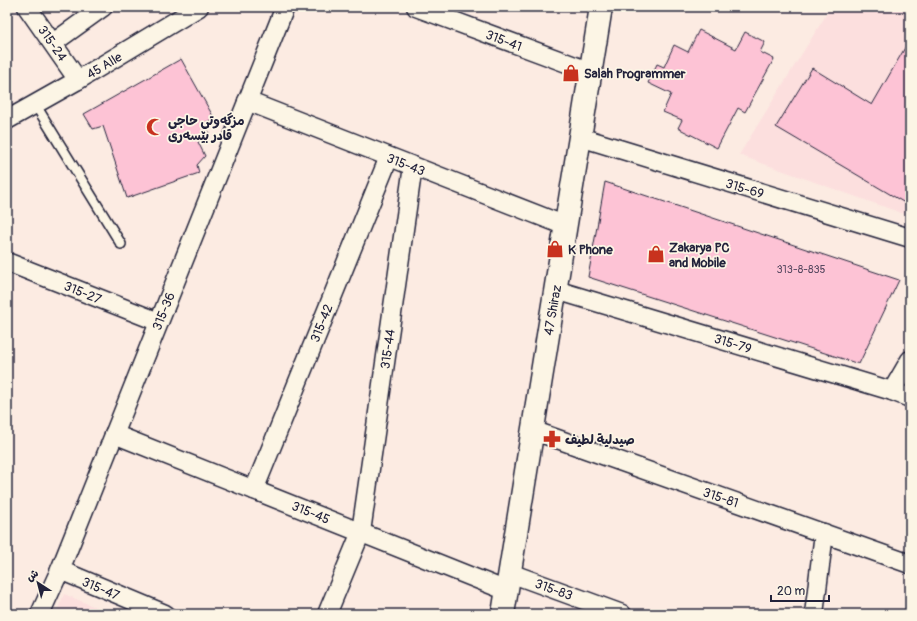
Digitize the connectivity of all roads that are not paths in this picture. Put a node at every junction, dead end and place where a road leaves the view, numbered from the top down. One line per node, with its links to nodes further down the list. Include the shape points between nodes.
1 (27, 7): 7 (street, 315-24)
2 (103, 7): 7 (street)
3 (199, 7): 9 (street, 45 Alle)
4 (285, 7): 10 (street, 315-36)
5 (416, 7): 8 (street, 315-41)
6 (601, 7): 8 (street, 47 Shiraz)
7 (53, 43): 9 (street, 315-24)
8 (591, 72): 13 (street, 47 Shiraz)
9 (78, 80): 11 (street, 45 Alle)
10 (247, 101): 14 (street, 315-43); 21 (street, 315-36)
11 (35, 104): 12 (street, 45 Alle); 18 (lane)
12 (7, 120)
13 (580, 137): 16 (street, 47 Shiraz); 17 (street, 315-69)
14 (388, 156): 15 (street, 315-43); 27 (street, 315-42)
15 (412, 166): 16 (street, 315-43); 28 (street, 315-44)
16 (566, 226): 20 (street, 47 Shiraz)
17 (910, 238)
18 (121, 244)
19 (8, 266): 21 (street, 315-27)
20 (556, 290): 23 (street, 315-79); 25 (street, 47 Shiraz)
21 (159, 322): 26 (street, 315-36)
22 (910, 360): 23 (street)
23 (892, 391): 24 (street, 315-79)
24 (910, 398)
25 (532, 430): 29 (street, 315-81); 32 (street, 47 Shiraz)
26 (114, 434): 27 (street, 315-45); 31 (street, 315-36)
27 (254, 490): 28 (street, 315-45)
28 (361, 532): 32 (street, 315-45); 35 (street, 315-44)
29 (824, 533): 30 (street, 315-81); 38 (street)
30 (910, 564)
31 (60, 570): 33 (street, 315-36); 34 (street, 315-47)
32 (509, 582): 36 (street, 47 Shiraz); 37 (street, 315-83)
33 (40, 614)
34 (165, 614)
35 (327, 614)
36 (503, 614)
37 (622, 614)
38 (814, 614)

